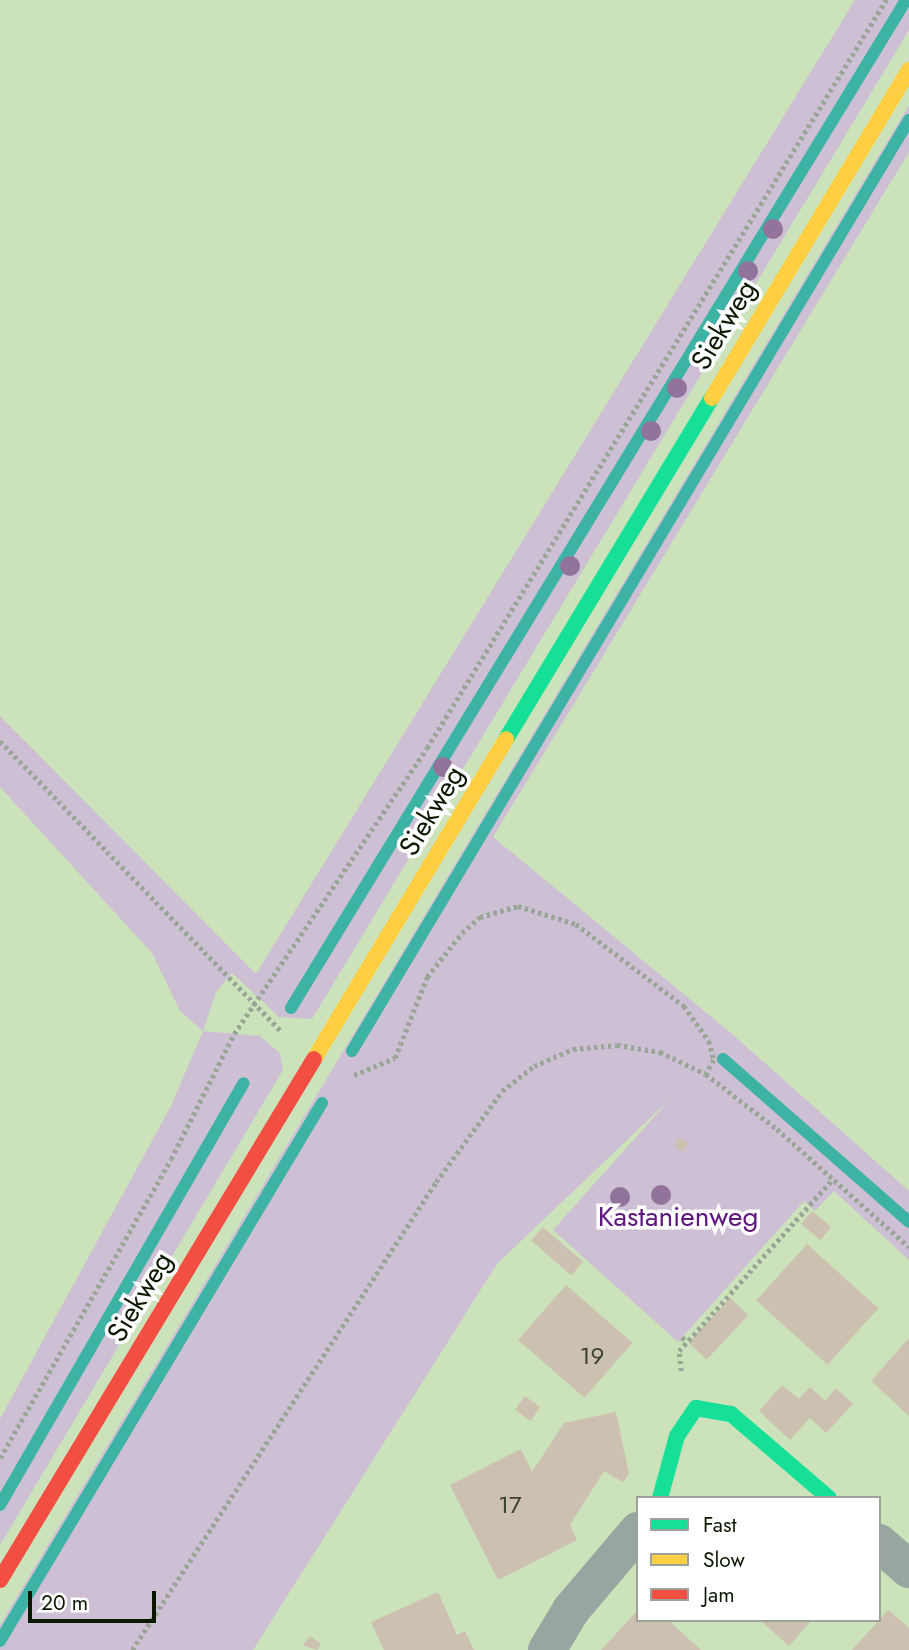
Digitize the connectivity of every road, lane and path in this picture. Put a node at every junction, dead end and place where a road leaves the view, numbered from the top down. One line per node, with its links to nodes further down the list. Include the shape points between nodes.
1 (886, 0): 4 (path, via 427,748)
2 (909, 70): 18 (street, Siekweg)
3 (0, 741): 4 (path)
4 (253, 1003): 12 (path)
5 (706, 1074): 6 (path, via 714,1060 709,1041 684,1006 576,924 518,906 480,917 439,957 395,1058); 7 (path); 19 (path, via 660,1052 617,1045 573,1049 534,1066 502,1091)
6 (344, 1078)
7 (833, 1179): 8 (path); 10 (path)
8 (909, 1247)
9 (682, 1337): 10 (path)
10 (687, 1342): 11 (path)
11 (679, 1350)
12 (0, 1458)
13 (661, 1496): 14 (street, via 677,1436 696,1408 731,1414)
14 (827, 1496)
15 (636, 1533): 20 (street, via 571,1610)
16 (881, 1545): 17 (street)
17 (909, 1569)
18 (0, 1580)
19 (132, 1650)
20 (547, 1650)

